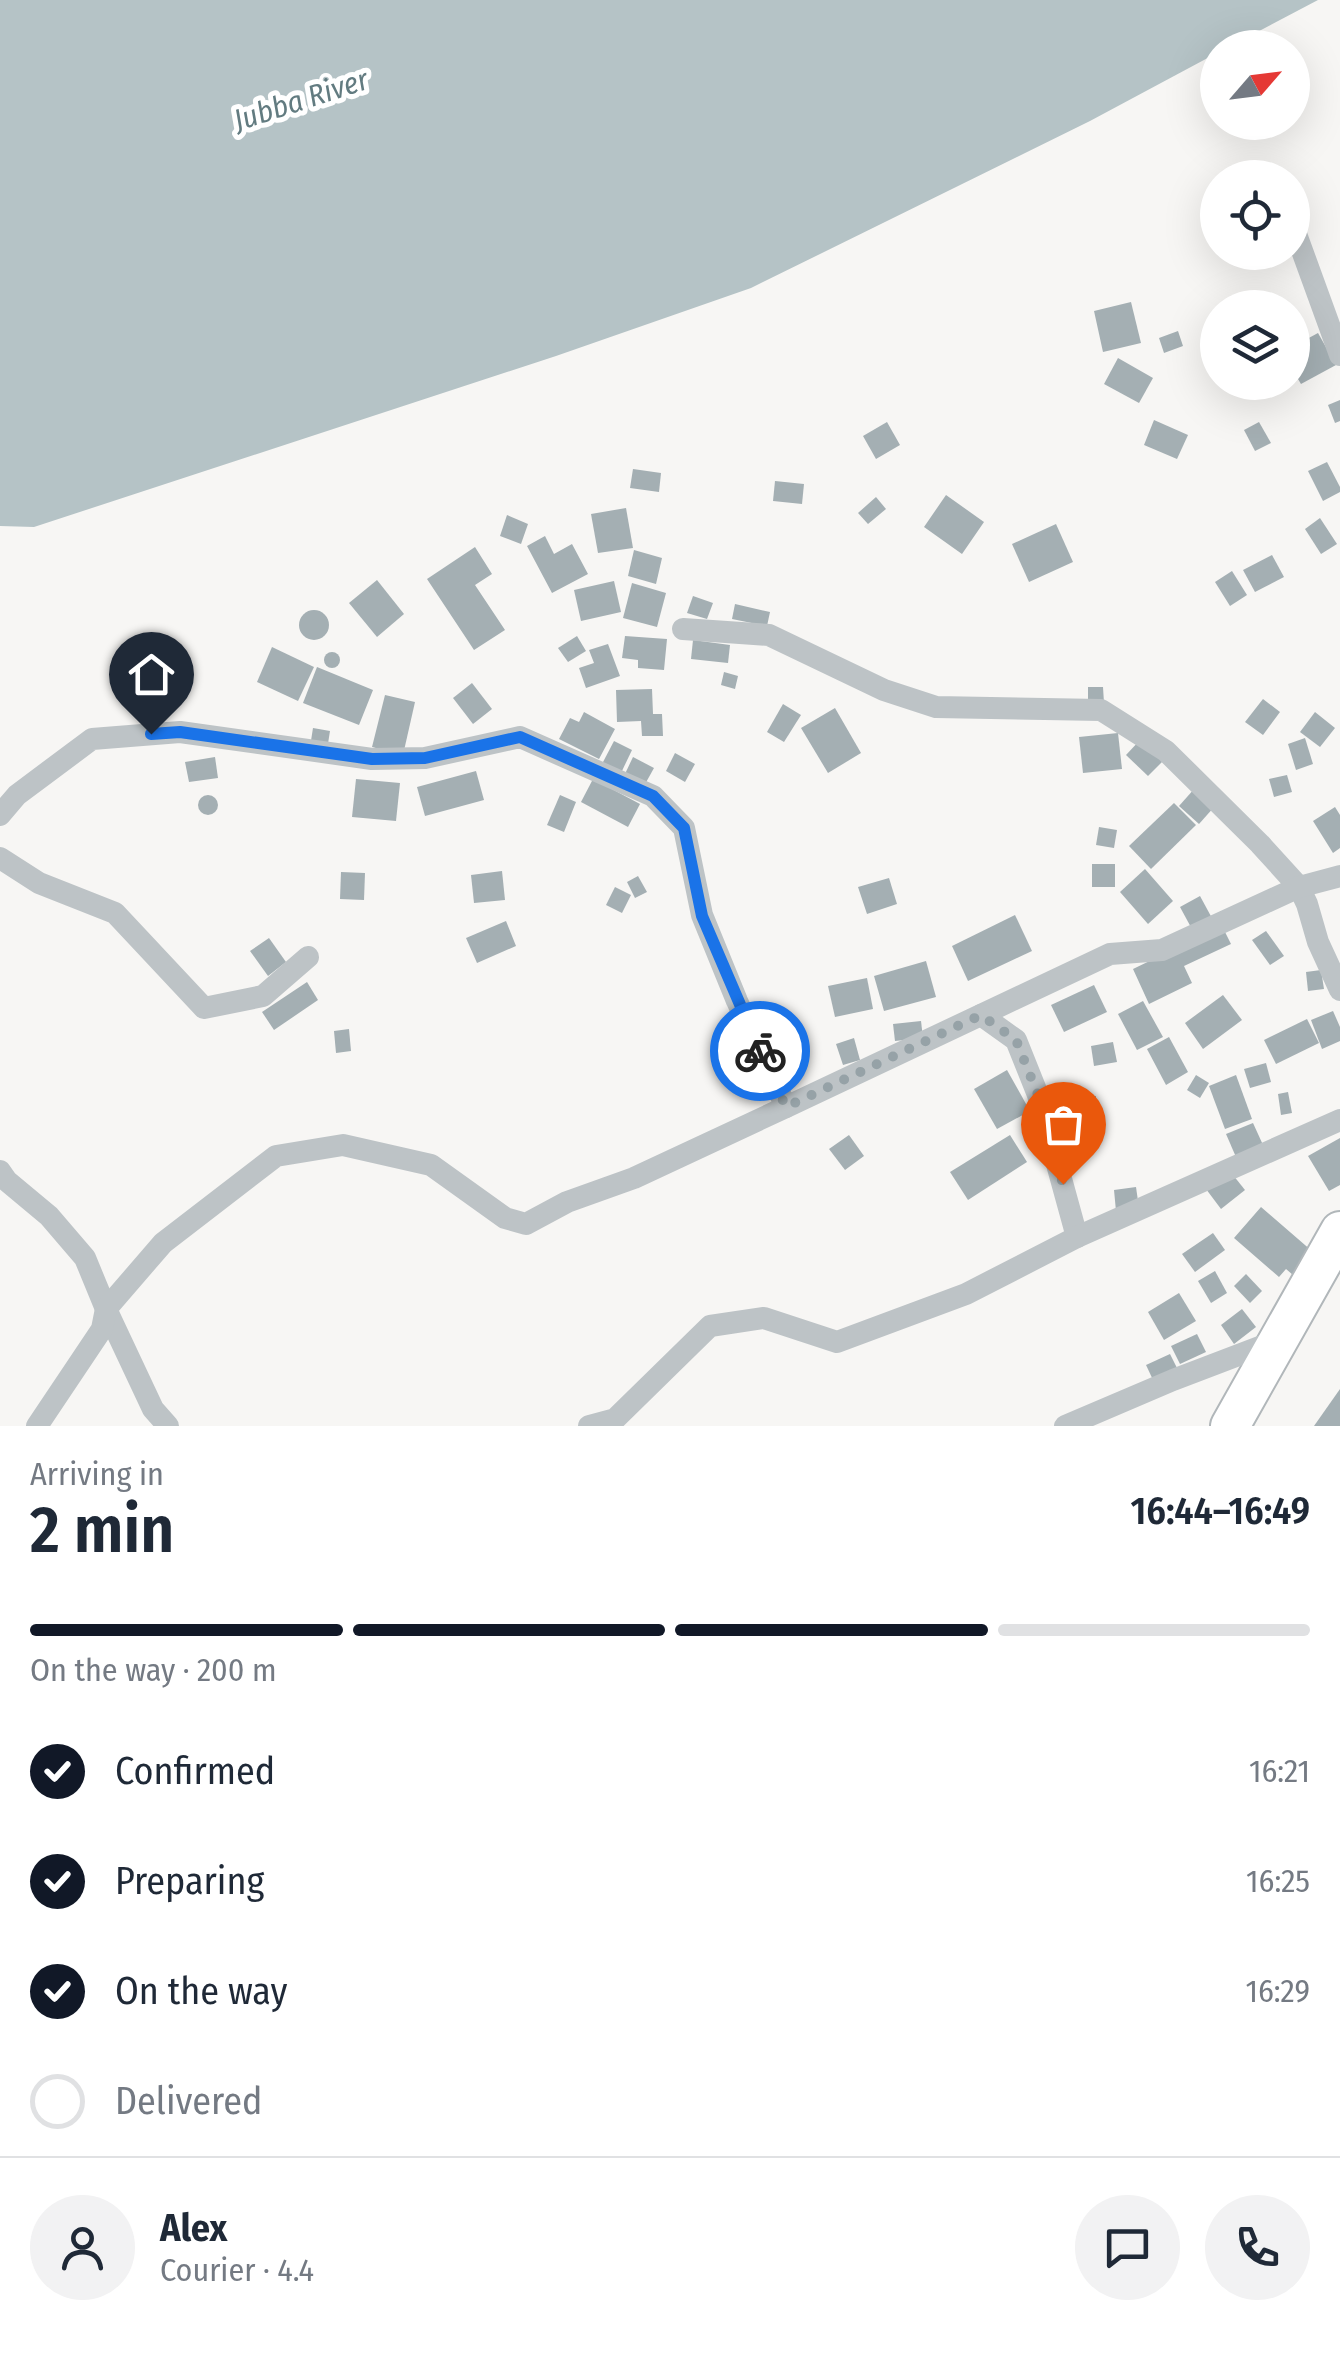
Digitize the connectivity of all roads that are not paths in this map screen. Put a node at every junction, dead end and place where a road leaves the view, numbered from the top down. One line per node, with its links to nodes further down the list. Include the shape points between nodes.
1 (1309, 270): 2 (street)
2 (1340, 355)
3 (683, 629): 7 (street, via 769,635 936,707 1101,710 1166,751)
4 (0, 815): 11 (street, via 92,739 180,732 372,759 425,758 520,737 653,796 684,828 702,916)
5 (0, 858): 8 (street, via 114,914 204,1008 263,996)
6 (1340, 876): 7 (street)
7 (1299, 886): 9 (street); 10 (street, via 1162,950 1110,954)
8 (308, 956)
9 (1340, 990)
10 (981, 1015): 11 (street); 15 (street, via 1016,1040)
11 (786, 1107): 16 (street, via 526,1224 505,1218 431,1165 343,1145 276,1156 163,1243)
12 (1340, 1120): 15 (street)
13 (0, 1171): 16 (street, via 86,1258)
14 (1340, 1231): 17 (main road)
15 (1077, 1237): 20 (street, via 966,1294 837,1342 764,1318 710,1326 615,1419)
16 (106, 1309): 18 (street, via 102,1329); 19 (street, via 153,1409)
17 (1278, 1340): 21 (street); 22 (main road)
18 (37, 1426)
19 (168, 1426)
20 (589, 1426)
21 (1065, 1426)
22 (1230, 1426)

